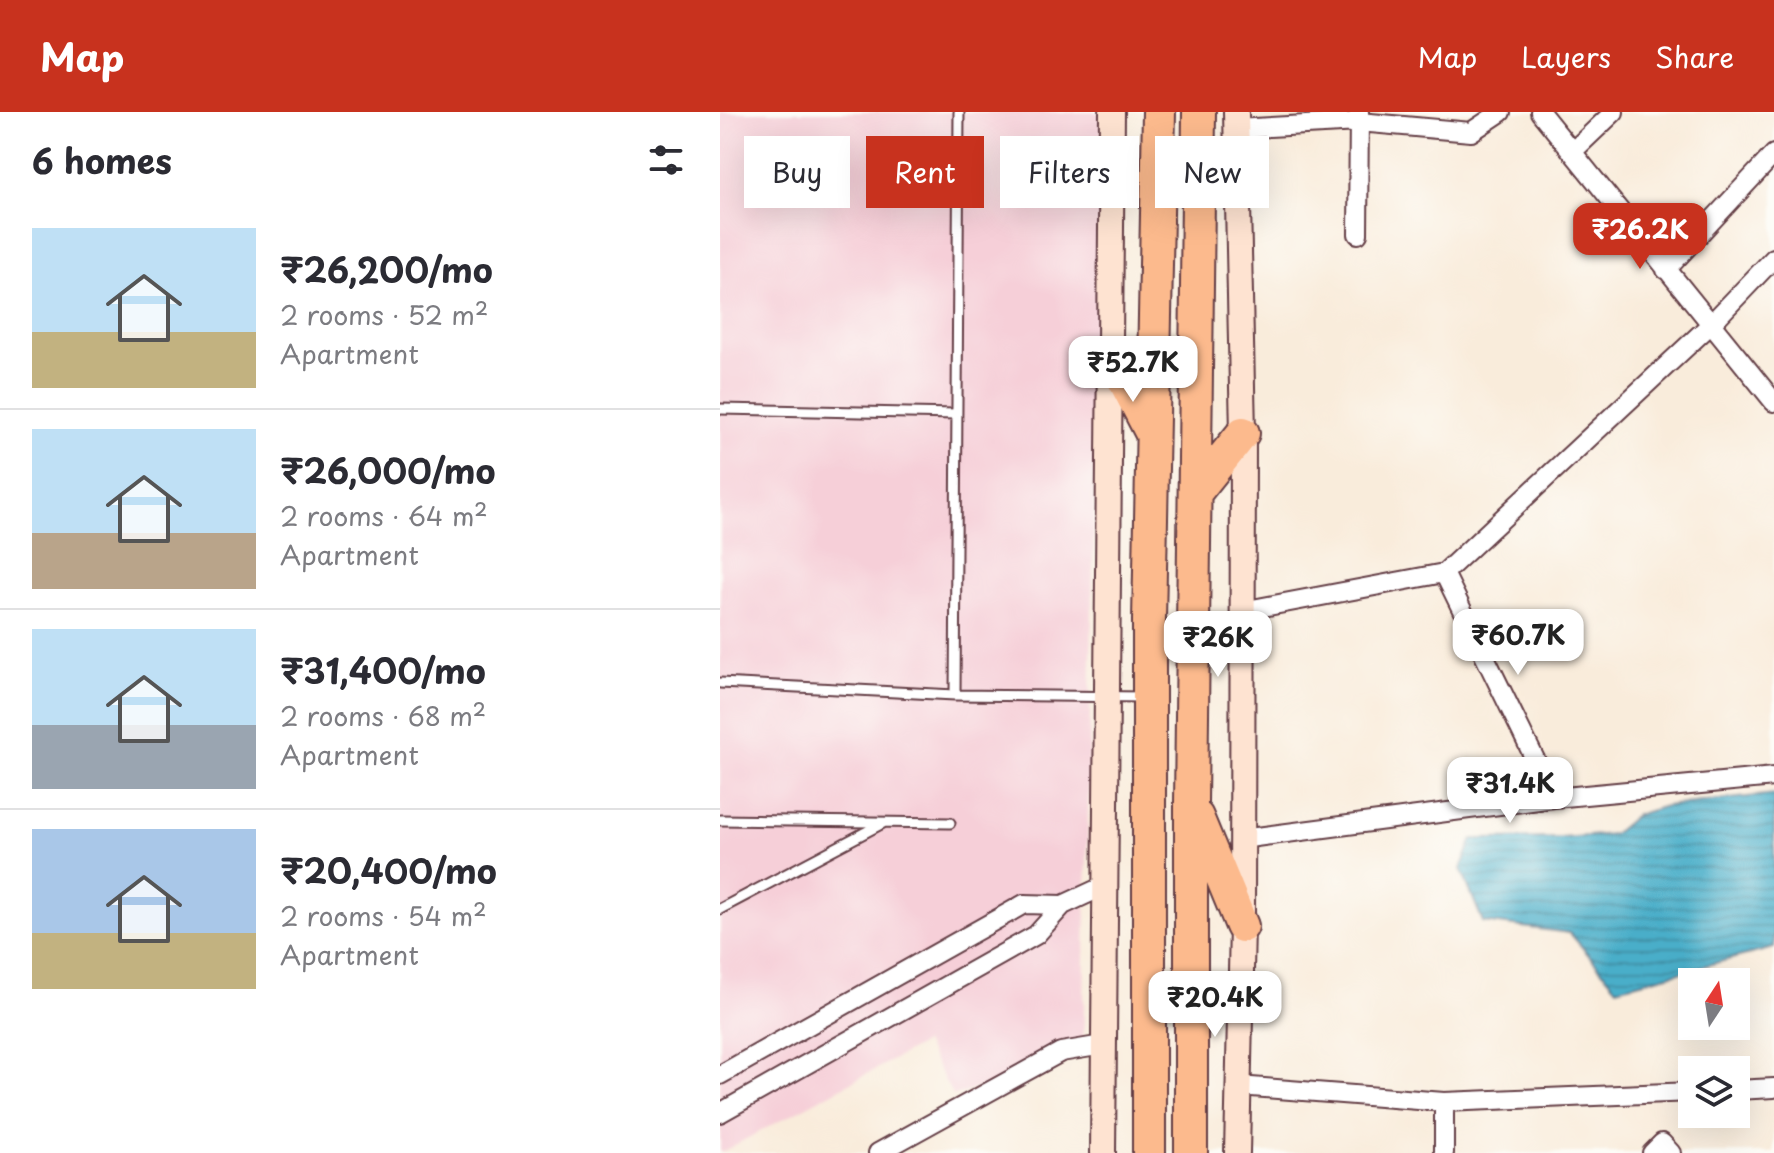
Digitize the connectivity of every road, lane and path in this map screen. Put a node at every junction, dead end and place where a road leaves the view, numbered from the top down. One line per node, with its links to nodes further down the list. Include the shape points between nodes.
1 (959, 112): 19 (lane)
2 (1112, 112): 16 (street)
3 (1159, 112): 21 (highway)
4 (1199, 112): 22 (highway)
5 (1501, 112): 8 (street, via 1471,132)
6 (1540, 112): 10 (street)
7 (1614, 112): 10 (street)
8 (1359, 117): 9 (street); 12 (street)
9 (1236, 120): 20 (street)
10 (1572, 152): 14 (street)
11 (1774, 154): 14 (street)
12 (1358, 234)
13 (1774, 258): 15 (street)
14 (1666, 270): 15 (street)
15 (1710, 325): 17 (street); 23 (street)
16 (1110, 353): 21 (highway); 27 (street)
17 (1774, 402)
18 (720, 409): 19 (lane)
19 (956, 414): 26 (lane)
20 (1243, 433): 22 (highway); 24 (street)
21 (1154, 437): 28 (highway)
22 (1195, 493): 31 (highway)
23 (1444, 573): 24 (street); 30 (street)
24 (1242, 611): 35 (street)
25 (720, 683): 26 (lane)
26 (955, 695): 27 (lane)
27 (1106, 696): 28 (lane); 36 (street)
28 (1148, 698): 52 (highway)
29 (1774, 777): 30 (street)
30 (1554, 798): 35 (street)
31 (1191, 803): 39 (highway); 53 (highway)
32 (720, 820): 33 (lane)
33 (885, 822): 34 (lane); 38 (lane)
34 (950, 823)
35 (1241, 839): 39 (street)
36 (1104, 886): 37 (street); 42 (street)
37 (1063, 905): 40 (street, via 1024,904); 41 (street, via 1036,935)
38 (720, 909)
39 (1242, 926): 44 (street)
40 (919, 963): 41 (street); 43 (street)
41 (934, 992): 49 (street)
42 (1103, 1045): 50 (street, via 1061,1052); 51 (street)
43 (720, 1075)
44 (1238, 1086): 48 (street); 54 (street)
45 (1774, 1088): 46 (street)
46 (1750, 1089)
47 (1678, 1093): 48 (street)
48 (1444, 1102): 55 (street)
49 (720, 1113)
50 (878, 1153)
51 (1103, 1153)
52 (1149, 1153)
53 (1191, 1153)
54 (1237, 1153)
55 (1444, 1153)
56 (1652, 1153): 57 (street, via 1662,1143)
57 (1671, 1153)

